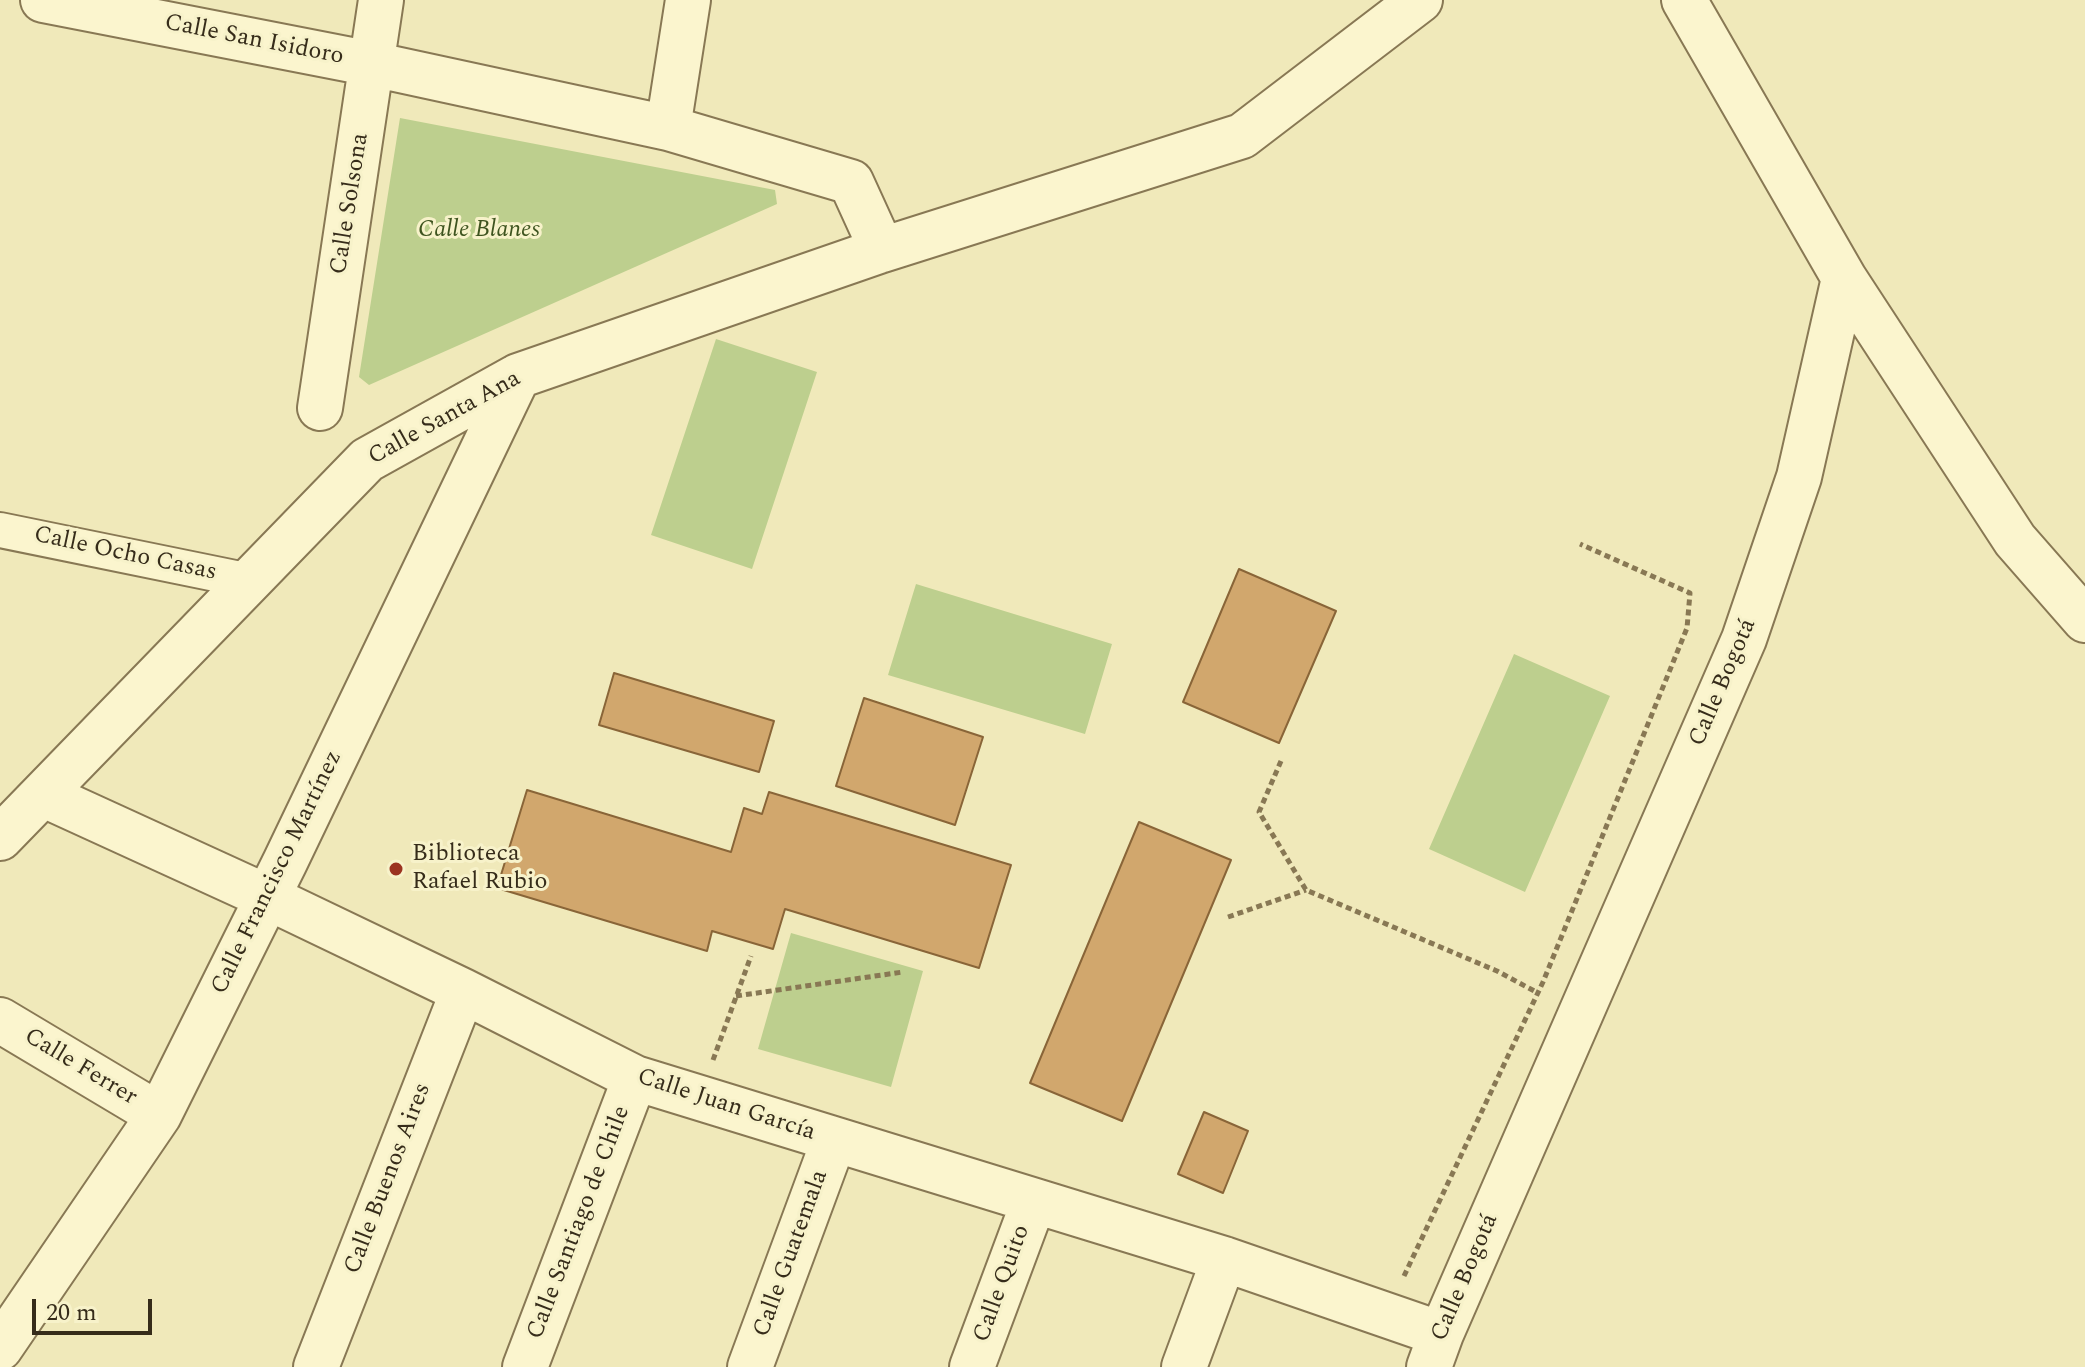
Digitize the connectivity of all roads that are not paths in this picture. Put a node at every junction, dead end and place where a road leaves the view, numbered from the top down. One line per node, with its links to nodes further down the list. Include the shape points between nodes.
1 (43, 0): 6 (street, Calle San Isidoro)
2 (381, 0): 6 (street, Calle Solsona)
3 (688, 0): 7 (street)
4 (1420, 0): 8 (street, Calle Santa Ana, via 1242,136)
5 (1684, 0): 9 (street)
6 (372, 64): 7 (street); 11 (street, Calle Solsona)
7 (668, 128): 8 (street, via 851,182)
8 (882, 250): 10 (street, Calle Santa Ana)
9 (1844, 278): 14 (street, via 2015,540); 26 (street, Calle Bogotá, via 1799,477 1744,639)
10 (518, 376): 13 (street, Calle Santa Ana, via 367,460); 17 (street, Calle Francisco Martínez)
11 (320, 408)
12 (0, 530): 13 (street, Calle Ocho Casas)
13 (250, 581): 15 (street, Calle Santa Ana)
14 (2085, 620)
15 (44, 795): 16 (street, Calle Santa Ana); 17 (street, Calle Juan García)
16 (0, 838)
17 (267, 897): 18 (street, Calle Juan García); 21 (street, Calle Francisco Martínez)
18 (463, 991): 20 (street, Calle Juan García); 27 (street, Calle Buenos Aires)
19 (0, 1020): 21 (street, Calle Ferrer)
20 (635, 1078): 22 (street, Calle Juan García); 28 (street, Calle Santiago de Chile)
21 (159, 1115): 25 (street, Calle Francisco Martínez)
22 (834, 1140): 23 (street, Calle Juan García); 29 (street, Calle Guatemala)
23 (1034, 1201): 24 (street, Calle Juan García); 30 (street, Calle Quito)
24 (1224, 1259): 26 (street, Calle Juan García); 31 (street)
25 (0, 1348)
26 (1435, 1351)
27 (316, 1367)
28 (525, 1367)
29 (750, 1367)
30 (972, 1367)
31 (1184, 1367)

